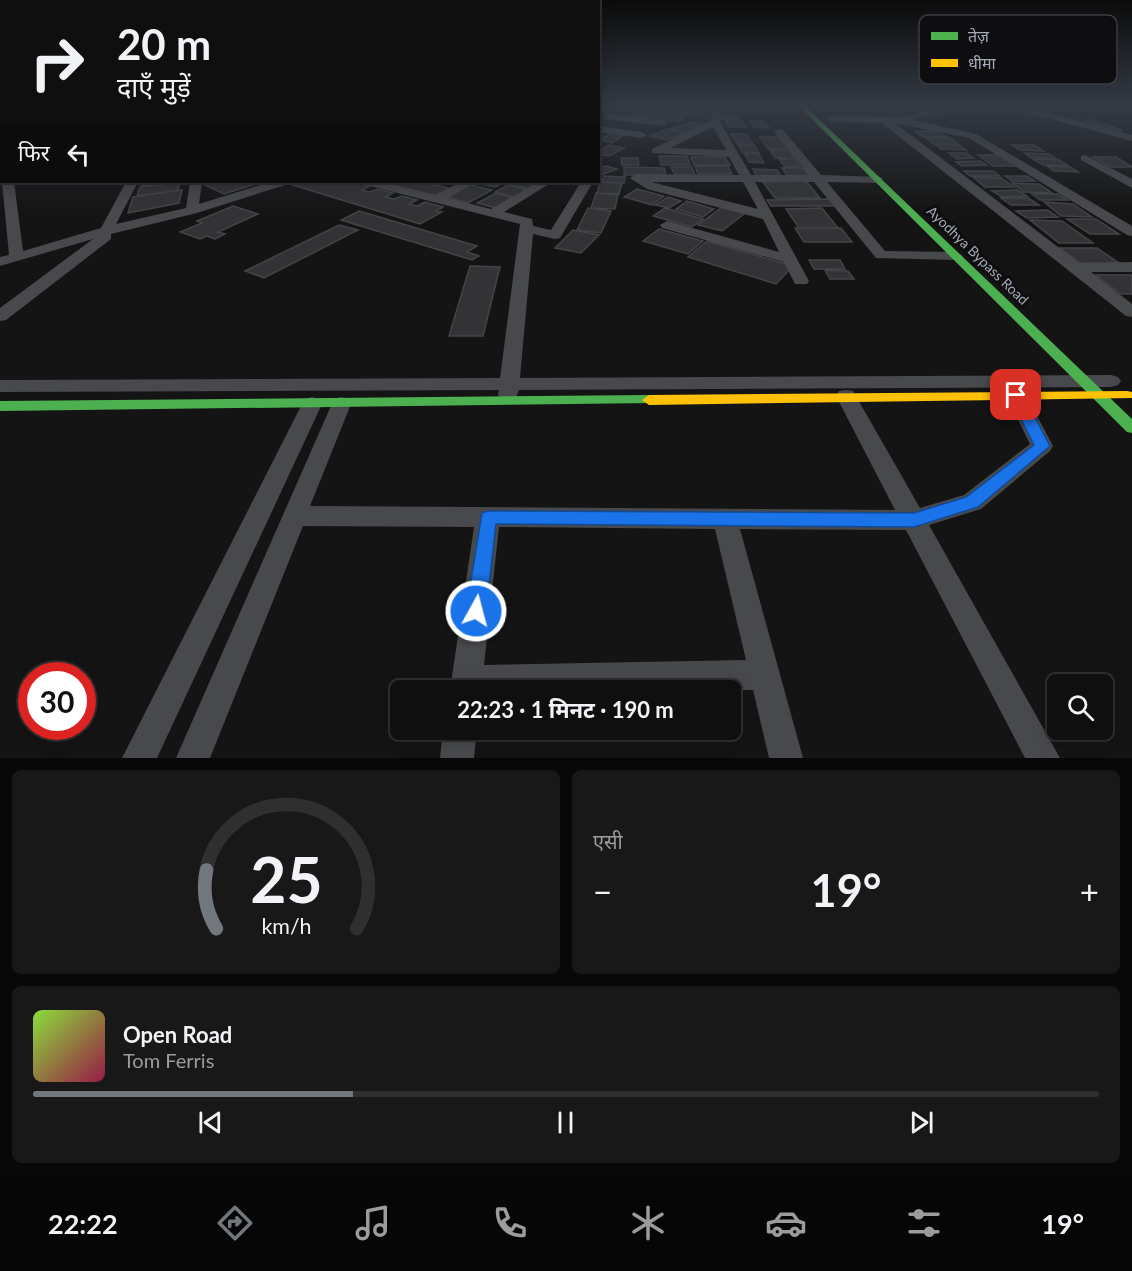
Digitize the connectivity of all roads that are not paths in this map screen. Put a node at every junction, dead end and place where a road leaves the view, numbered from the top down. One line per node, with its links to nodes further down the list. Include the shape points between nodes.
1 (678, 140): 8 (street, via 656,151)
2 (725, 140): 8 (street)
3 (786, 140): 11 (street)
4 (837, 140): 12 (main road, Ayodhya Bypass Road)
5 (854, 140): 28 (main road, Ayodhya Bypass Road)
6 (911, 140): 38 (street)
7 (979, 140): 25 (street)
8 (733, 154): 10 (street)
9 (1085, 158): 21 (street)
10 (747, 179): 11 (street); 27 (street); 27 (street, via 636,178 651,186)
11 (818, 179): 12 (street); 33 (street, via 881,255)
12 (877, 179): 33 (main road, Ayodhya Bypass Road)
13 (8, 183): 34 (street)
14 (132, 183): 31 (street)
15 (196, 183): 23 (street)
16 (278, 183): 23 (street)
17 (374, 183): 22 (street)
18 (466, 183): 22 (street)
19 (544, 183): 24 (street)
20 (586, 183): 30 (street, via 555,235)
21 (1132, 184)
22 (438, 198): 24 (street)
23 (192, 210): 31 (street)
24 (494, 213): 30 (street, via 527,222)
25 (1106, 215): 26 (street); 32 (street)
26 (1132, 215)
27 (768, 216): 35 (street)
28 (936, 217)
29 (667, 225): 35 (street)
30 (526, 229): 45 (street)
31 (111, 230): 34 (street); 41 (street)
32 (1132, 232)
33 (956, 256): 42 (main road, Ayodhya Bypass Road)
34 (16, 257): 36 (street)
35 (789, 259): 39 (street)
36 (0, 262)
37 (1132, 267): 38 (street)
38 (1075, 268): 40 (street)
39 (801, 281)
40 (1132, 312)
41 (0, 316)
42 (1088, 373): 44 (street); 45 (street)
43 (0, 386): 45 (street)
44 (1104, 388): 46 (main road); 48 (main road); 48 (main road); 52 (main road)
45 (509, 392): 47 (main road); 50 (main road)
46 (1016, 395): 47 (main road); 56 (street, via 1042,446 972,502)
47 (846, 396): 56 (street)
48 (1129, 398)
49 (312, 404): 50 (main road); 51 (main road); 61 (street)
50 (341, 404): 53 (street)
51 (0, 406)
52 (1132, 429)
53 (293, 516): 54 (street); 62 (street)
54 (488, 517): 55 (street); 58 (street)
55 (725, 519): 56 (street); 57 (street)
56 (914, 520): 65 (street)
57 (765, 675): 59 (street); 64 (street)
58 (467, 680)
59 (629, 680)
60 (459, 740): 63 (street)
61 (139, 758)
62 (193, 758)
63 (457, 758)
64 (786, 758)
65 (1043, 758)

